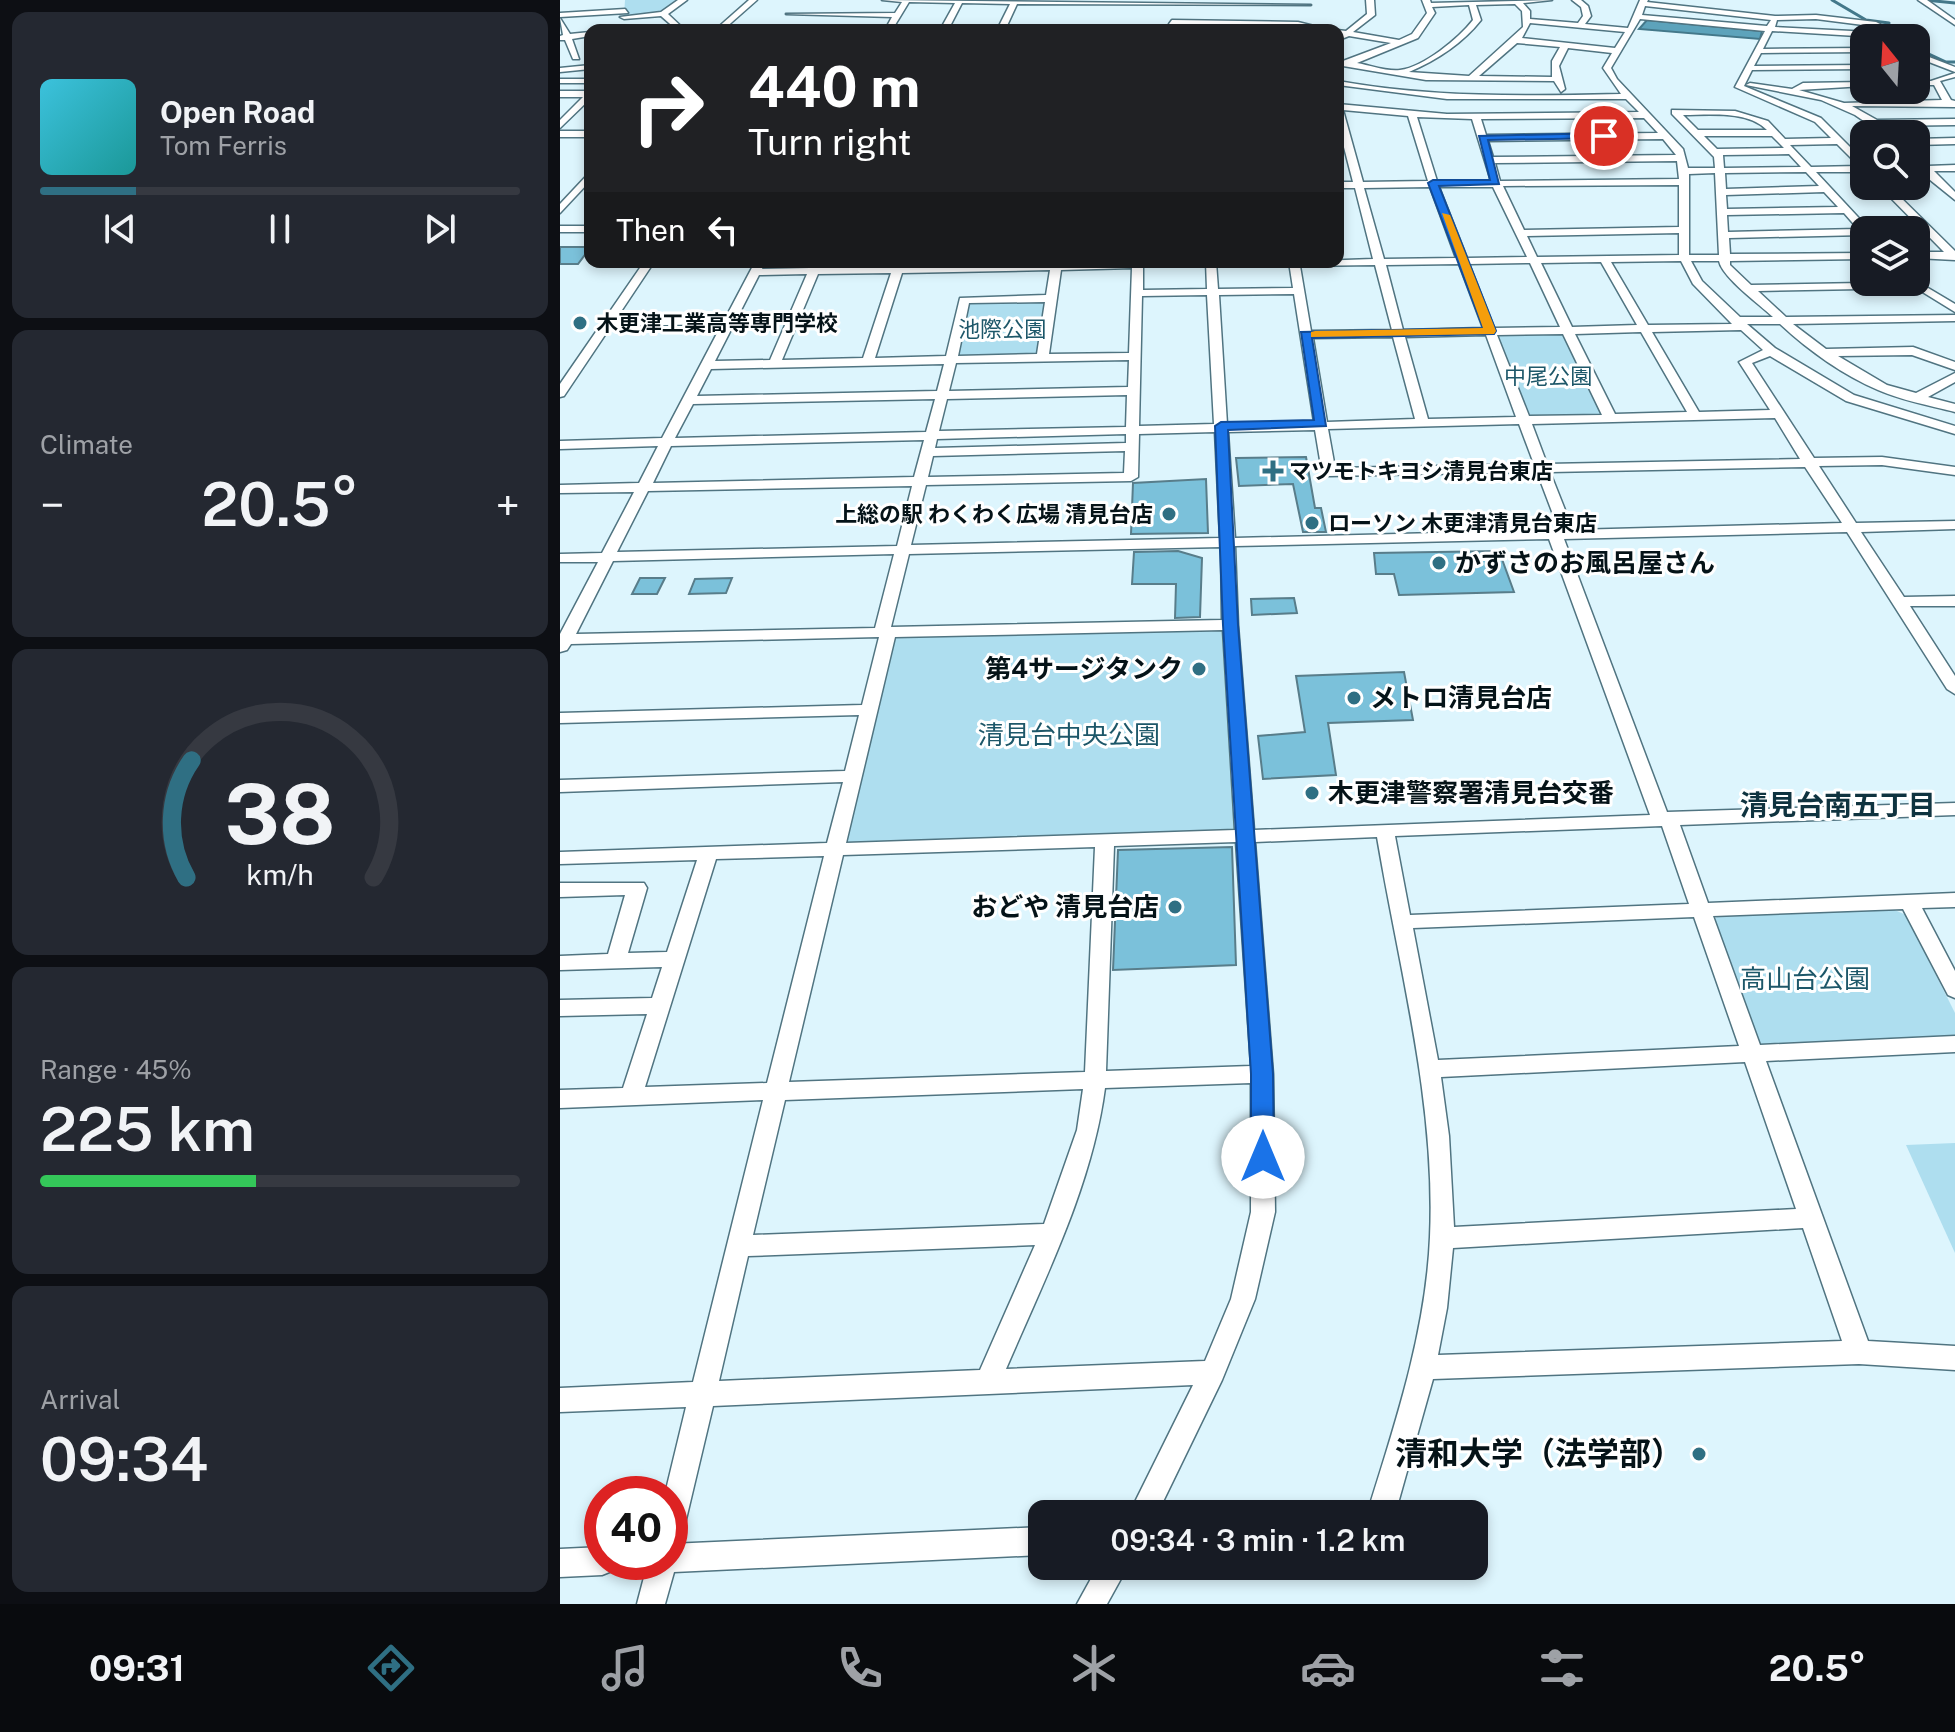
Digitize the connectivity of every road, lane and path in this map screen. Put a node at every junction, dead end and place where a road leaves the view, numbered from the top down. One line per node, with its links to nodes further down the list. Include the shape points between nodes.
1 (625, 0): 27 (street)
2 (683, 0): 23 (street)
3 (753, 0): 33 (street)
4 (886, 0): 5 (street)
5 (907, 0): 10 (street); 25 (street)
6 (1370, 0): 47 (street, via 1371,15)
7 (1548, 0): 12 (street)
8 (1576, 0): 43 (street, via 1587,16)
9 (1922, 0): 31 (street)
10 (960, 1): 11 (street); 36 (street)
11 (982, 1): 13 (street)
12 (1517, 1): 21 (street); 29 (street)
13 (1014, 2): 14 (street); 37 (street)
14 (1066, 2): 19 (street); 38 (street)
15 (1139, 2): 19 (street); 20 (street)
16 (1307, 2): 20 (street); 41 (street, via 1305,17)
17 (1427, 2): 21 (street); 51 (street, via 1428,20)
18 (1644, 2): 26 (street); 28 (street)
19 (1120, 3): 39 (street)
20 (1174, 3): 40 (street)
21 (1472, 3): 55 (street, via 1477,20)
22 (797, 7): 24 (street)
23 (663, 14): 27 (street); 32 (street)
24 (790, 14): 25 (street); 34 (street)
25 (897, 15): 35 (street)
26 (1638, 17): 44 (street); 45 (street)
27 (625, 18): 30 (street)
28 (1775, 18): 42 (street); 44 (street)
29 (1529, 21): 43 (street); 56 (street)
30 (561, 22): 52 (street)
31 (1955, 23)
32 (674, 24)
33 (726, 24)
34 (779, 24)
35 (892, 24)
36 (947, 24)
37 (1004, 24)
38 (1059, 24)
39 (1116, 24)
40 (1171, 24)
41 (1296, 24)
42 (1876, 24)
43 (1580, 26): 45 (street)
44 (1770, 29): 48 (street); 63 (street)
45 (1630, 30): 62 (street)
46 (1344, 33): 47 (street)
47 (1349, 34): 50 (street); 57 (street)
48 (1850, 34)
49 (584, 35): 52 (street)
50 (1344, 36)
51 (1415, 36): 53 (street); 57 (street)
52 (564, 37): 59 (street)
53 (1429, 37)
54 (1443, 39): 55 (street)
55 (1458, 40): 74 (street)
56 (1515, 40): 58 (street); 79 (street)
57 (1403, 43): 66 (street)
58 (1566, 45): 62 (street); 77 (street, via 1554,63)
59 (576, 47): 60 (street); 64 (street, via 572,57)
60 (560, 49)
61 (1850, 50): 63 (street)
62 (1617, 51): 91 (street, via 1607,68)
63 (1757, 51): 71 (street)
64 (584, 56)
65 (1930, 60): 69 (street)
66 (1344, 64)
67 (1344, 65): 74 (street)
68 (1930, 66): 69 (street)
69 (1943, 66): 73 (street)
70 (1850, 67): 71 (street)
71 (1748, 68): 80 (street)
72 (584, 69): 75 (street)
73 (1955, 72): 82 (street)
74 (1395, 74): 76 (street)
75 (561, 76): 78 (street)
76 (1436, 79): 79 (street); 90 (street)
77 (1556, 79): 79 (street); 92 (street)
78 (584, 80)
79 (1469, 80)
80 (1740, 83): 86 (street); 110 (street, via 1745,91 1818,120)
81 (1930, 83): 82 (street)
82 (1937, 83): 94 (street)
83 (1344, 84): 85 (street)
84 (1850, 84): 86 (street, via 1803,85)
85 (1355, 87): 89 (street); 90 (street)
86 (1790, 91): 95 (street)
87 (560, 94): 88 (street)
88 (584, 94)
89 (1344, 94)
90 (1427, 96): 92 (street)
91 (1629, 96): 92 (street); 98 (street)
92 (1566, 97)
93 (584, 100): 103 (street)
94 (1952, 103): 95 (street)
95 (1837, 104): 100 (street)
96 (1344, 108): 97 (street)
97 (1412, 115): 99 (street); 127 (street)
98 (1646, 115): 99 (street); 108 (street)
99 (1476, 117): 109 (street)
100 (1871, 120)
101 (1930, 122): 102 (street)
102 (1955, 122)
103 (560, 125)
104 (1344, 130): 128 (street)
105 (1697, 133): 112 (street); 112 (street, via 1675,112 1732,113 1765,123); 114 (street)
106 (560, 134): 107 (street)
107 (584, 134)
108 (1666, 136): 109 (street); 116 (street)
109 (1482, 138): 117 (street)
110 (1840, 141): 112 (street); 115 (street)
111 (1955, 141): 113 (street)
112 (1785, 142): 114 (street); 121 (street)
113 (1930, 142)
114 (1714, 152): 122 (street)
115 (1850, 152)
116 (1682, 158): 117 (street); 123 (street)
117 (1489, 160): 126 (street)
118 (1955, 168): 120 (street)
119 (1850, 169): 121 (street)
120 (1930, 169)
121 (1810, 170): 122 (street); 130 (street)
122 (1719, 171): 123 (street); 131 (street)
123 (1684, 176): 126 (street); 143 (street)
124 (1930, 177): 135 (street)
125 (584, 182): 133 (street)
126 (1496, 182): 127 (street); 145 (street)
127 (1433, 183): 128 (street); 154 (street)
128 (1358, 184): 129 (street); 156 (street)
129 (1344, 185)
130 (1828, 189): 131 (street); 138 (street)
131 (1720, 192): 139 (street)
132 (560, 195): 133 (street)
133 (573, 195): 134 (street); 137 (street)
134 (584, 195)
135 (1955, 197)
136 (1898, 200): 148 (street)
137 (560, 210)
138 (1847, 210): 139 (street); 140 (street)
139 (1721, 212): 146 (street)
140 (1852, 216)
141 (560, 229): 142 (street)
142 (584, 229)
143 (1683, 230): 145 (street); 150 (street)
144 (1850, 231): 146 (street)
145 (1520, 233): 153 (street)
146 (1723, 235): 151 (street)
147 (1930, 255): 148 (street)
148 (1954, 255)
149 (1850, 256): 151 (street)
150 (1684, 258): 151 (street); 152 (street); 177 (street, via 1697,282)
151 (1724, 258): 167 (street)
152 (1604, 259): 153 (street); 178 (street)
153 (1534, 260): 154 (street); 179 (street)
154 (1463, 261): 156 (street); 180 (street)
155 (1344, 262): 156 (street)
156 (1379, 262): 181 (street)
157 (645, 268): 176 (street)
158 (756, 268): 174 (street)
159 (814, 268): 189 (street)
160 (870, 268): 166 (street)
161 (930, 268): 166 (street)
162 (1056, 268): 171 (street)
163 (1138, 268): 170 (street)
164 (1211, 268): 169 (street)
165 (1295, 268): 168 (street)
166 (898, 269): 188 (street)
167 (1746, 288): 172 (street, via 1918,285); 175 (street)
168 (1298, 291): 169 (street); 182 (street)
169 (1213, 292): 170 (street); 206 (street)
170 (1137, 293): 185 (street)
171 (1052, 298): 186 (street); 187 (street, via 964,300)
172 (1955, 309)
173 (1955, 318): 175 (street)
174 (730, 320): 176 (street); 190 (street)
175 (1779, 320): 177 (street); 184 (street)
176 (607, 323): 194 (street)
177 (1738, 324): 178 (street); 183 (street)
178 (1644, 328): 179 (street); 201 (street)
179 (1567, 330): 180 (street); 202 (street)
180 (1490, 331): 181 (street); 203 (street)
181 (1398, 333): 182 (street); 204 (street)
182 (1306, 335): 205 (street)
183 (1771, 351): 199 (street, via 1850,398); 200 (street, via 1745,362)
184 (1823, 353): 191 (street, via 1913,351); 196 (street, via 1883,388)
185 (1135, 356): 186 (street); 193 (street)
186 (1042, 359): 187 (street)
187 (951, 360): 188 (street); 195 (street)
188 (868, 362): 189 (street)
189 (774, 364): 190 (street)
190 (706, 365): 197 (street)
191 (1955, 366)
192 (1955, 377): 196 (street)
193 (1135, 391): 195 (street); 207 (street)
194 (560, 393)
195 (943, 395): 197 (street); 209 (street)
196 (1917, 398): 198 (street); 199 (street)
197 (689, 400): 210 (street)
198 (1955, 408)
199 (1891, 412): 208 (street)
200 (1778, 414): 201 (street); 214 (street)
201 (1695, 416): 202 (street)
202 (1610, 418): 203 (street)
203 (1524, 419): 204 (street); 215 (street)
204 (1422, 422): 205 (street)
205 (1321, 424): 206 (street); 215 (street, via 1329,472)
206 (1221, 426): 207 (street); 223 (street)
207 (1134, 428): 209 (street); 212 (street)
208 (1955, 430)
209 (933, 434): 210 (street); 213 (street)
210 (667, 443): 211 (street); 218 (street)
211 (560, 445)
212 (1133, 447): 213 (street); 217 (street, via 1131,477)
213 (928, 452): 217 (street)
214 (1811, 463): 215 (street); 216 (street, via 1882,461); 221 (street)
215 (1542, 468): 222 (street)
216 (1955, 471)
217 (921, 481): 218 (street); 224 (street)
218 (643, 487): 219 (street); 225 (street)
219 (560, 489)
220 (1955, 525): 221 (street)
221 (1853, 528): 222 (street); 228 (street)
222 (1562, 535): 223 (street); 239 (street)
223 (1228, 543): 224 (street); 229 (street)
224 (902, 550): 225 (street); 230 (street)
225 (607, 557): 226 (street); 231 (street)
226 (560, 558)
227 (1955, 601): 228 (street)
228 (1899, 602): 232 (street)
229 (1230, 625): 230 (street); 241 (street)
230 (885, 632): 231 (street); 234 (street)
231 (562, 642)
232 (1947, 664): 233 (street)
233 (1955, 689)
234 (869, 710): 235 (street); 236 (street)
235 (560, 718)
236 (853, 776): 237 (street); 243 (street)
237 (560, 786)
238 (1955, 809): 239 (street)
239 (1664, 818): 240 (street); 249 (street)
240 (1385, 830): 241 (street); 250 (street)
241 (1247, 836): 242 (street); 260 (street)
242 (1105, 841): 243 (street); 261 (street)
243 (835, 849): 244 (street); 262 (street)
244 (709, 853): 245 (street); 251 (street)
245 (560, 858)
246 (560, 890): 252 (street, via 637,888)
247 (1955, 900): 248 (street)
248 (1909, 902): 249 (street); 254 (street)
249 (1701, 911): 250 (street); 258 (street)
250 (1400, 922): 259 (street)
251 (675, 959): 252 (street); 255 (street)
252 (616, 961): 253 (street)
253 (560, 963)
254 (1955, 990)
255 (660, 1006): 256 (street); 263 (street)
256 (560, 1008)
257 (1955, 1044): 258 (street)
258 (1752, 1053): 259 (street); 265 (street)
259 (1428, 1069): 267 (street, via 1439,1141)
260 (1262, 1074): 261 (street); 272 (street, via 1263,1212 1243,1299)
261 (1095, 1080): 262 (street); 266 (street, via 1088,1130)
262 (776, 1091): 263 (street); 268 (street)
263 (631, 1096): 264 (street)
264 (560, 1099)
265 (1811, 1218): 267 (street); 269 (street)
266 (1052, 1234): 268 (street); 273 (street)
267 (1442, 1238): 271 (street)
268 (739, 1246): 274 (street)
269 (1859, 1352): 270 (street); 271 (street)
270 (1955, 1358)
271 (1426, 1367): 278 (street)
272 (1213, 1372): 273 (street); 277 (street)
273 (988, 1382): 274 (street)
274 (703, 1394): 275 (street); 276 (street)
275 (560, 1400)
276 (683, 1476)
277 (1150, 1500)
278 (1385, 1500)
279 (1028, 1542): 280 (street)
280 (688, 1557)
281 (584, 1562): 282 (street)
282 (560, 1563)
283 (657, 1580): 285 (street)
284 (1106, 1580): 286 (street)
285 (651, 1604)
286 (1091, 1604)

